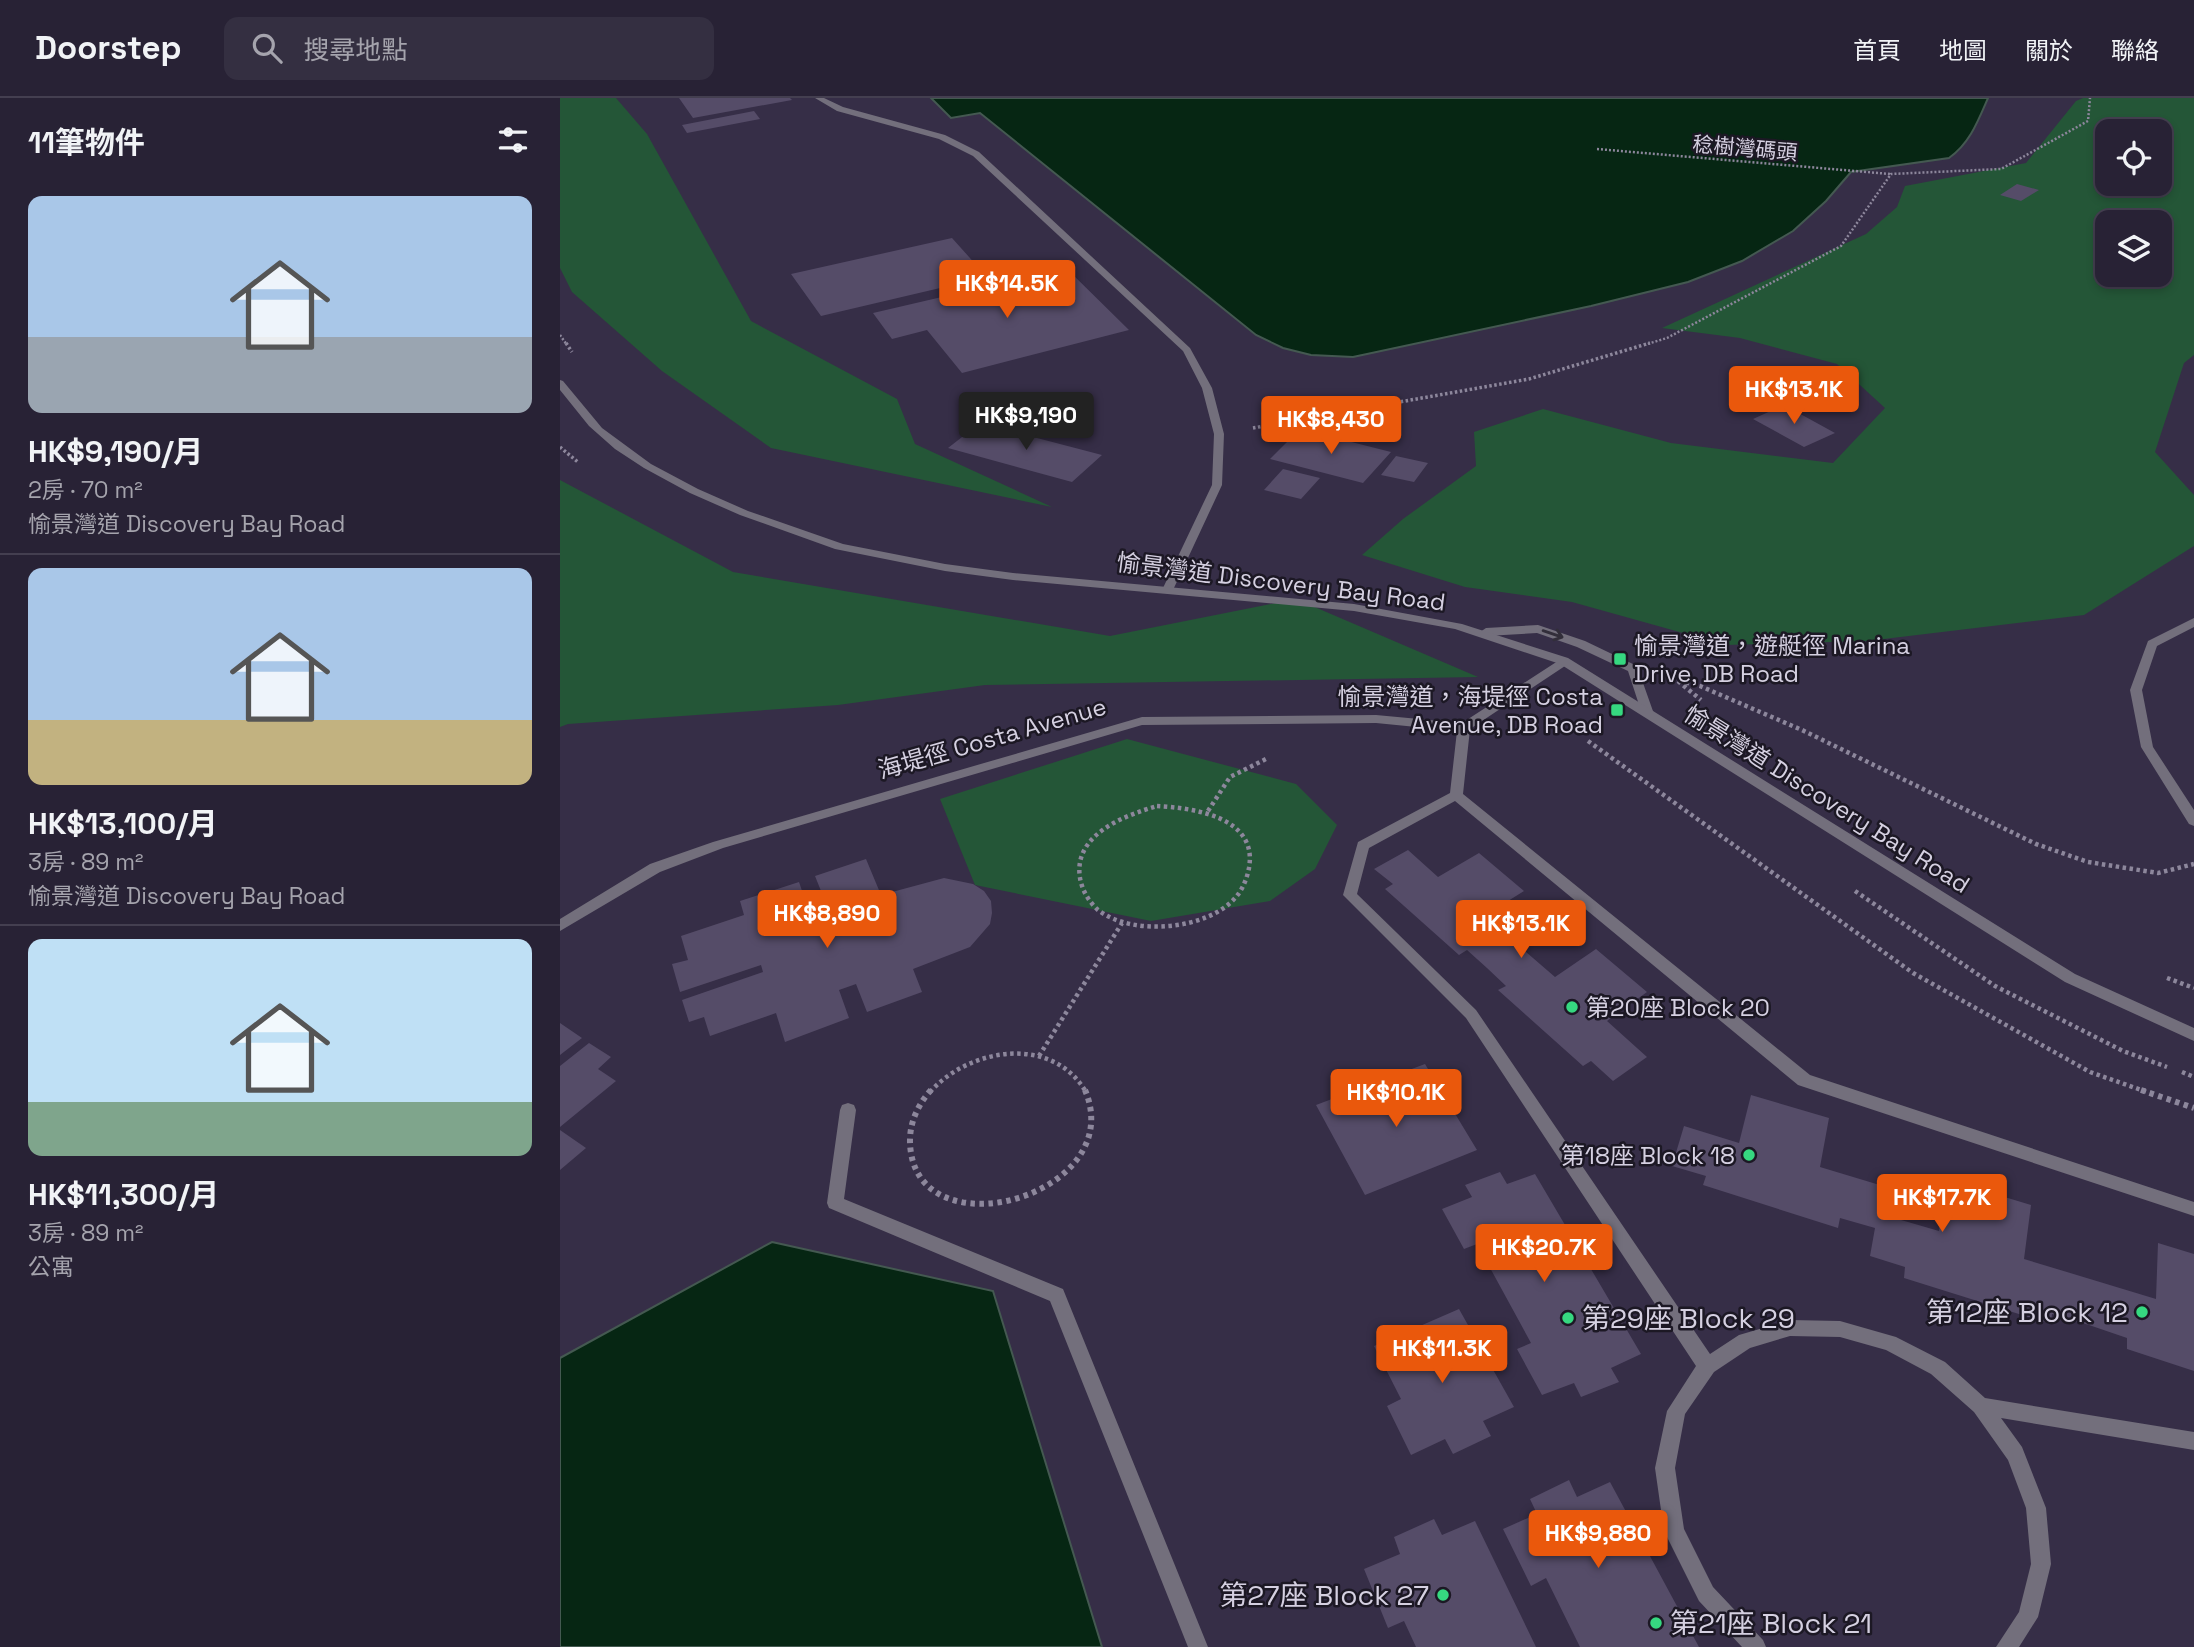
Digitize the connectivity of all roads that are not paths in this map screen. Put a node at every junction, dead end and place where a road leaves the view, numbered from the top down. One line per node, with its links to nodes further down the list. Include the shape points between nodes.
1 (819, 98): 3 (street, via 840,109 942,137 976,154 1187,350 1207,388 1219,434 1217,485)
2 (560, 383): 3 (street, 愉景灣道 Discovery Bay Road, via 604,436 651,469 767,523 876,556 1002,575)
3 (1169, 588): 5 (street, 愉景灣道 Discovery Bay Road, via 1408,616)
4 (2194, 622): 10 (street, via 2152,644 2136,690 2147,747)
5 (1486, 632): 6 (street, 愉景灣道 Discovery Bay Road); 7 (street, one-way to 7, via 1538,629 1633,669)
6 (1564, 661): 7 (street, 愉景灣道 Discovery Bay Road); 8 (street)
7 (1648, 714): 12 (street, 愉景灣道 Discovery Bay Road, via 2070,978)
8 (1464, 727): 9 (street); 11 (street, 海堤徑 Costa Avenue, via 1376,719 1142,721 718,845 655,868)
9 (1456, 795): 14 (street, via 1804,1080); 15 (street, via 1363,845 1350,895 1471,1014)
10 (2194, 821)
11 (560, 926)
12 (2194, 1035)
13 (848, 1110): 18 (street, via 835,1203 1058,1295)
14 (2194, 1209)
15 (1707, 1366): 16 (street, via 1745,1341 1790,1328 1840,1329 1890,1343 1938,1368); 19 (street, via 1676,1411 1665,1468 1674,1531 1706,1594)
16 (1981, 1406): 17 (street); 20 (street, via 2015,1454 2036,1508 2041,1564 2028,1616)
17 (2194, 1441)
18 (1198, 1647)
19 (1756, 1647)
20 (2006, 1647)

